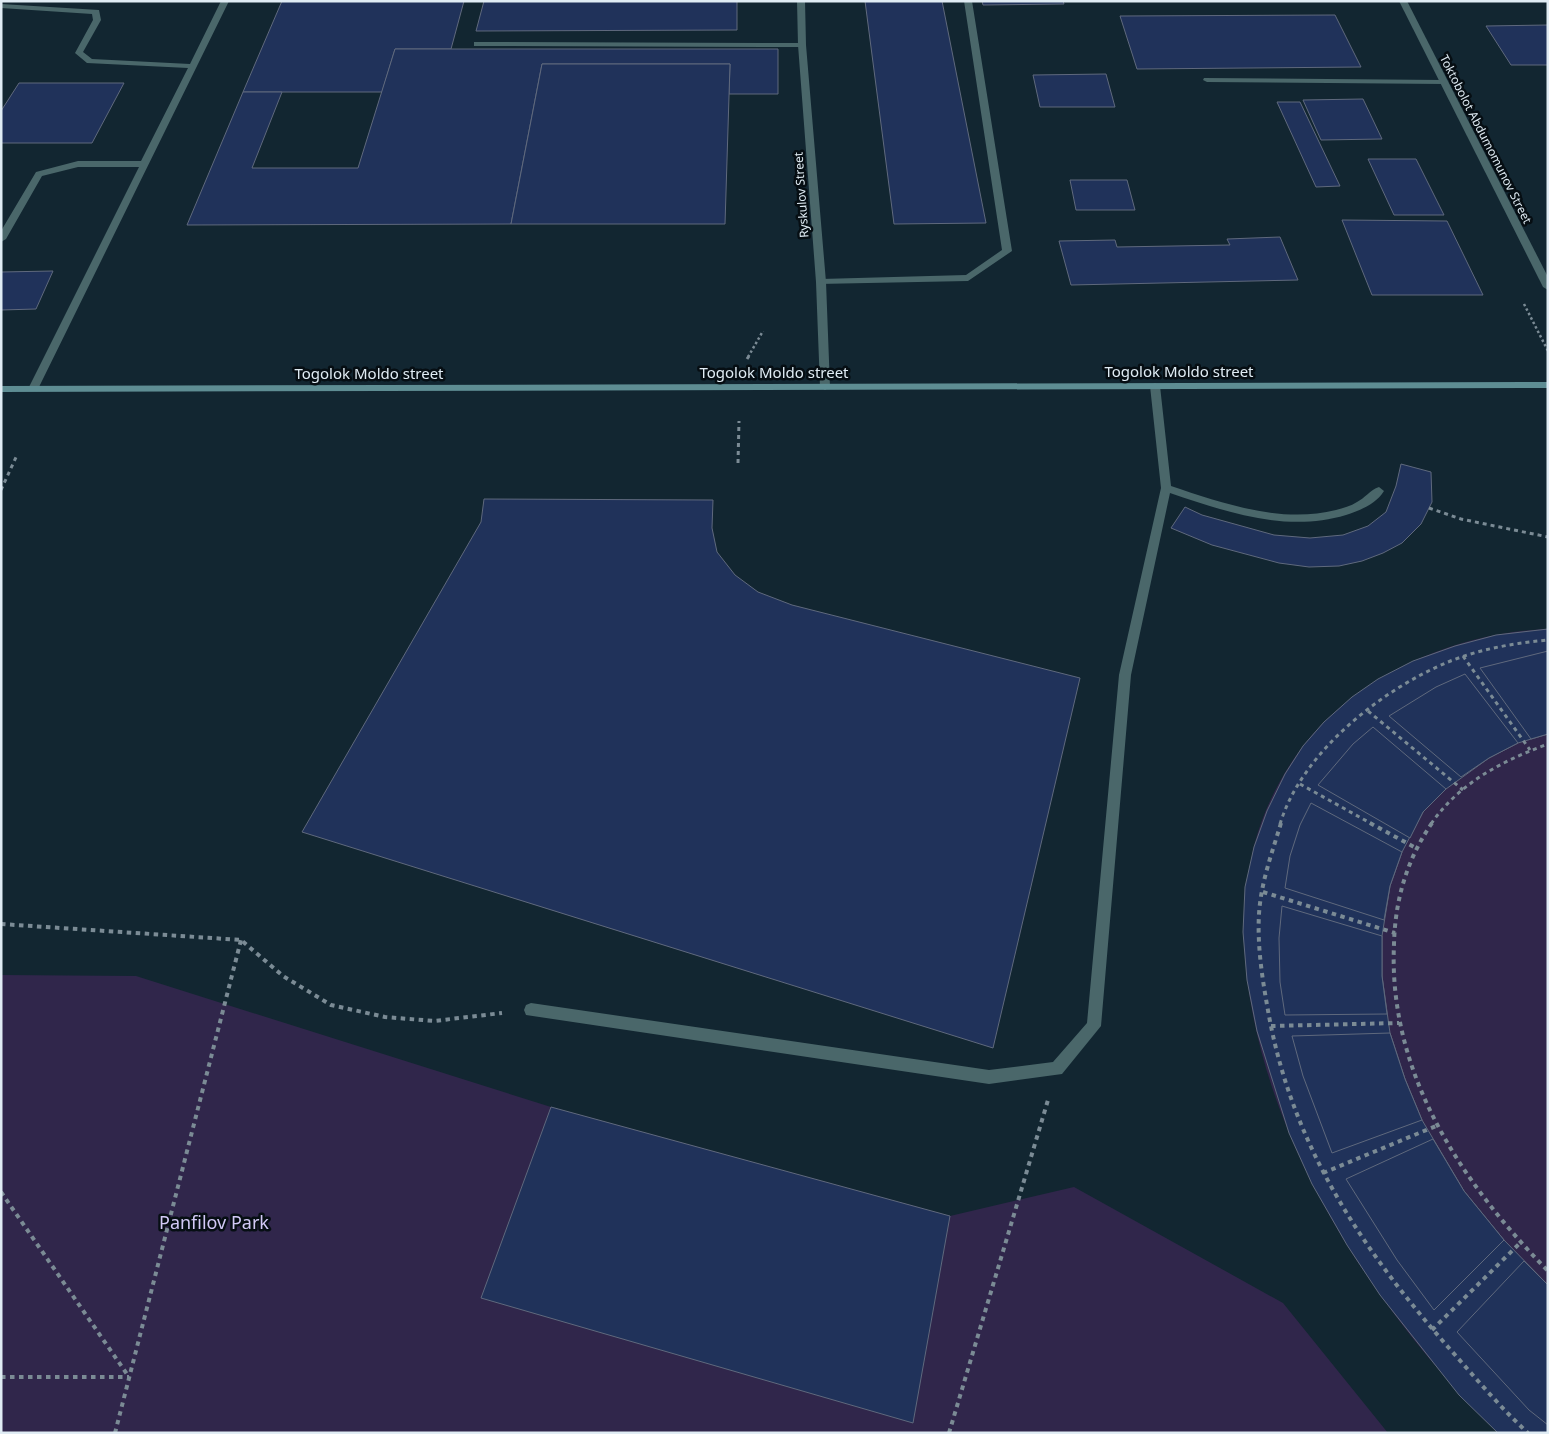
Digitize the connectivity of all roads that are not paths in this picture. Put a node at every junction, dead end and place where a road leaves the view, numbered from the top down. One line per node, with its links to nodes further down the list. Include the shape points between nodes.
1 (224, 1): 8 (street)
2 (802, 1): 7 (street, Ryskulov Street)
3 (968, 1): 13 (street, via 1007,251 968,278)
4 (1403, 1): 10 (street, Toktobolot Abdumomunov Street)
5 (1, 6): 8 (street, via 96,12 97,20 79,54 90,61)
6 (477, 44): 7 (street)
7 (802, 45): 13 (street, Ryskulov Street)
8 (191, 66): 11 (street)
9 (1207, 80): 10 (street)
10 (1444, 82): 14 (street, Toktobolot Abdumomunov Street)
11 (144, 164): 12 (street, via 78,164 39,174); 19 (street)
12 (1, 239)
13 (821, 282): 17 (street, Ryskulov Street)
14 (1548, 287)
15 (1548, 385): 16 (main road, Togolok Moldo street)
16 (1155, 386): 17 (main road, Togolok Moldo street); 20 (street)
17 (826, 387): 19 (main road, Togolok Moldo street)
18 (1, 389): 19 (main road, Togolok Moldo street)
19 (33, 389)
20 (1166, 488): 21 (street, via 1239,512 1282,518 1321,516 1359,507); 22 (street, via 1125,675 1094,1026 1057,1070 989,1077)
21 (1379, 491)
22 (531, 1010)

